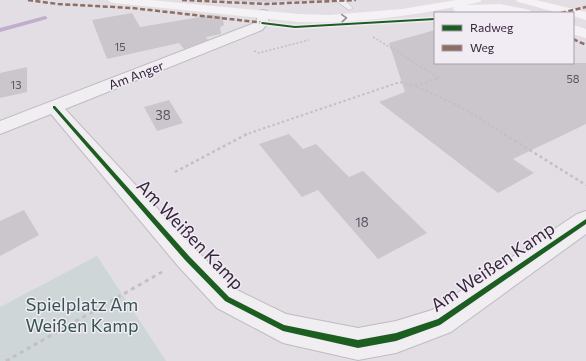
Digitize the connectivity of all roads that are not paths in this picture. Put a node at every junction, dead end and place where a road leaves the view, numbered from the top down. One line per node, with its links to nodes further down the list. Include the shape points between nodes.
1 (114, 0): 10 (street)
2 (339, 0): 11 (lane)
3 (414, 0): 11 (street)
4 (457, 0): 12 (street)
5 (476, 0): 12 (street)
6 (499, 0): 14 (street)
7 (521, 0): 15 (street); 16 (street)
8 (542, 0): 20 (street)
9 (571, 0): 17 (street)
10 (159, 2): 19 (street)
11 (350, 8): 19 (street)
12 (424, 10): 13 (street, via 485,8); 19 (street, one-way to 12, via 330,19)
13 (520, 12)
14 (531, 12)
15 (538, 12)
16 (570, 12)
17 (586, 12)
18 (574, 13): 20 (street)
19 (263, 14): 23 (street, Am Anger, via 262,23 257,28)
20 (586, 16)
21 (574, 29): 22 (street)
22 (586, 34)
23 (54, 107): 24 (street, Am Anger); 25 (street, Am Weißen Kamp, via 187,258 227,299 283,328 358,344 396,337 440,322)
24 (0, 128)
25 (586, 221)

